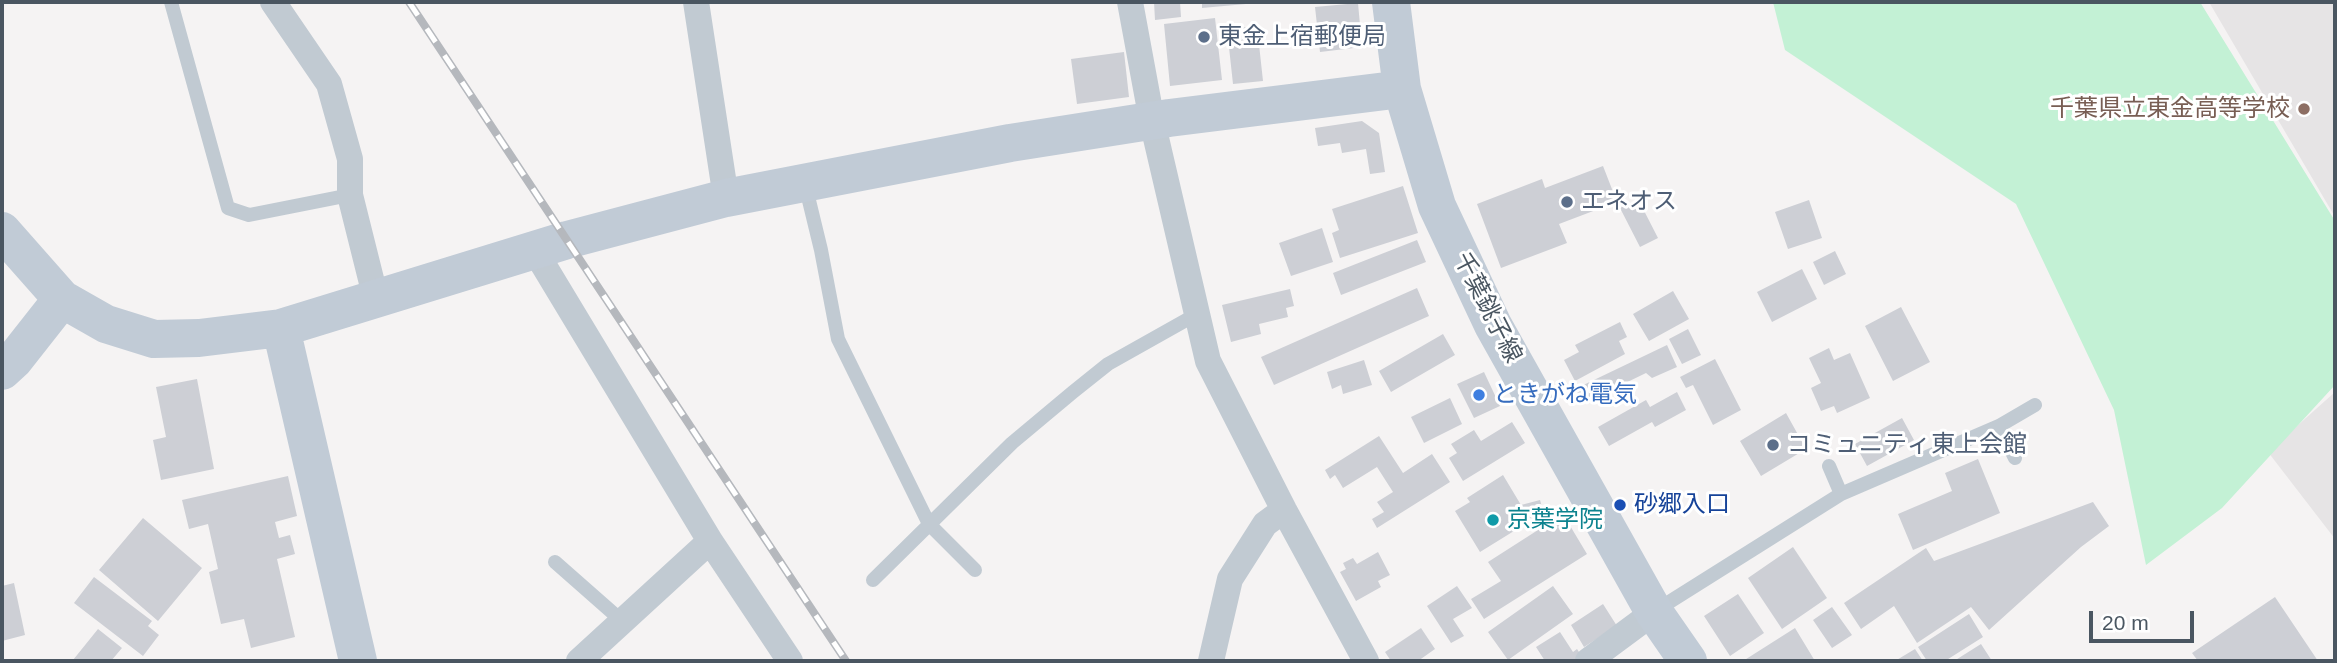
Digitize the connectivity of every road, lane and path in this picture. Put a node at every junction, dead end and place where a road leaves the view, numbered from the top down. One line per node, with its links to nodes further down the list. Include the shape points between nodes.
1 (171, 2): 9 (lane, via 228,208 249,215)
2 (273, 2): 9 (street, via 329,84 350,159)
3 (696, 2): 10 (street)
4 (1130, 2): 7 (street)
5 (1391, 2): 6 (street, 千葉銚子線)
6 (1402, 89): 7 (street); 29 (street, 千葉銚子線, via 1437,206 1493,325)
7 (1152, 121): 8 (street); 15 (street)
8 (804, 183): 10 (street); 24 (lane, via 838,340)
9 (350, 195): 14 (street)
10 (726, 198): 12 (street)
11 (2, 231): 13 (street)
12 (535, 251): 14 (street); 25 (street)
13 (62, 299): 16 (street, via 106,324 154,339); 17 (street)
14 (376, 299): 16 (street)
15 (1197, 314): 23 (street, via 1208,361); 24 (lane, via 1108,364 1012,443)
16 (281, 328): 31 (street)
17 (2, 371)
18 (2035, 405): 19 (lane)
19 (1999, 426): 20 (lane); 22 (lane)
20 (2015, 458)
21 (1829, 466): 22 (lane)
22 (1841, 494): 29 (lane)
23 (1284, 510): 34 (street, via 1265,524 1230,579); 35 (street)
24 (929, 524): 27 (lane); 28 (lane)
25 (710, 541): 30 (street); 33 (street)
26 (555, 562): 30 (lane)
27 (975, 570)
28 (873, 580)
29 (1654, 611): 36 (street); 37 (street, 千葉銚子線)
30 (622, 621): 32 (street)
31 (359, 661)
32 (579, 661)
33 (790, 661)
34 (1211, 661)
35 (1366, 661)
36 (1588, 661)
37 (1688, 661)

